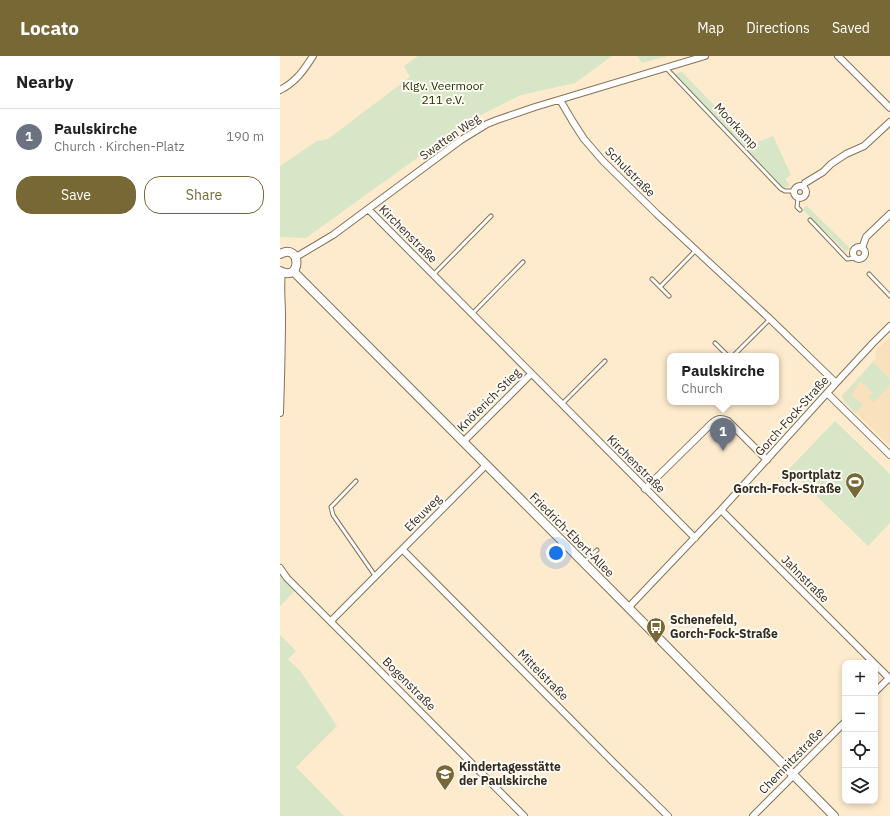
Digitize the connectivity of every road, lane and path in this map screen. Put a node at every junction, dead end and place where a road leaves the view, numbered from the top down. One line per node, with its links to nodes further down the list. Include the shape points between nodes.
1 (313, 56): 5 (street, via 296,80)
2 (706, 56): 4 (street, Swatten Weg)
3 (838, 56): 7 (street)
4 (666, 68): 6 (street, Swatten Weg); 10 (lane, Moorkamp, via 780,189)
5 (280, 90)
6 (560, 100): 12 (street, Swatten Weg, via 480,128); 18 (street, Schulstraße, via 593,150)
7 (890, 108)
8 (890, 122): 9 (street, via 864,146 831,164)
9 (803, 187): 10 (street, via 798,186); 11 (street, via 806,194)
10 (794, 191): 11 (street)
11 (798, 198): 13 (lane, via 797,207)
12 (368, 209): 20 (street, Swatten Weg, via 333,235); 26 (street, Kirchenstraße)
13 (800, 210)
14 (890, 214): 17 (street, via 866,237)
15 (491, 216): 26 (lane, Kirchenstraße)
16 (810, 220): 21 (lane, via 847,259)
17 (862, 248): 21 (street, via 854,250); 21 (street, via 866,252 864,258)
18 (696, 250): 28 (lane); 32 (street, Schulstraße)
19 (280, 254): 20 (street, via 287,252)
20 (296, 257): 24 (street, via 297,264)
21 (855, 258)
22 (523, 262): 31 (lane)
23 (281, 271): 24 (street); 42 (street)
24 (293, 271): 43 (street, Friedrich-Ebert-Allee)
25 (869, 274): 30 (lane)
26 (433, 275): 31 (street, Kirchenstraße)
27 (652, 280): 28 (lane)
28 (660, 287): 29 (lane)
29 (669, 296)
30 (890, 296)
31 (472, 314): 38 (street, Kirchenstraße)
32 (770, 319): 36 (lane); 39 (street, Schulstraße)
33 (890, 326): 39 (street, Gorch-Fock-Straße)
34 (715, 343): 35 (lane)
35 (725, 353)
36 (736, 353)
37 (605, 361): 41 (lane)
38 (531, 374): 41 (street, Kirchenstraße); 43 (street, Knöterich-Stieg)
39 (836, 383): 40 (street, Gorch-Fock-Straße)
40 (827, 393): 44 (street); 45 (street, Gorch-Fock-Straße)
41 (562, 405): 48 (street, Kirchenstraße)
42 (280, 413)
43 (463, 442): 46 (street, Friedrich-Ebert-Allee)
44 (890, 455)
45 (767, 460): 48 (street, via 728,421 720,418); 49 (street, Gorch-Fock-Straße)
46 (486, 465): 51 (street, Efeuweg); 53 (street, Friedrich-Ebert-Allee)
47 (356, 481): 55 (lane, via 331,507 333,515)
48 (645, 488): 50 (street, Kirchenstraße)
49 (722, 510): 50 (street, Gorch-Fock-Straße); 58 (street, Jahnstraße)
50 (695, 538): 56 (street, Gorch-Fock-Straße)
51 (403, 550): 55 (street, Efeuweg); 65 (street, Mittelstraße)
52 (597, 550): 53 (lane)
53 (584, 563): 56 (street, Friedrich-Ebert-Allee)
54 (280, 568): 57 (street, Bogenstraße)
55 (376, 577): 57 (street, Efeuweg)
56 (628, 608): 63 (street, Friedrich-Ebert-Allee)
57 (331, 621): 64 (street, Bogenstraße)
58 (870, 660)
59 (878, 668): 60 (street, Jahnstraße)
60 (889, 679): 61 (street)
61 (878, 689)
62 (842, 725): 63 (street, Chemnitzstraße)
63 (793, 774): 66 (street, Chemnitzstraße); 67 (street, Friedrich-Ebert-Allee)
64 (524, 816)
65 (668, 816)
66 (753, 816)
67 (834, 816)

